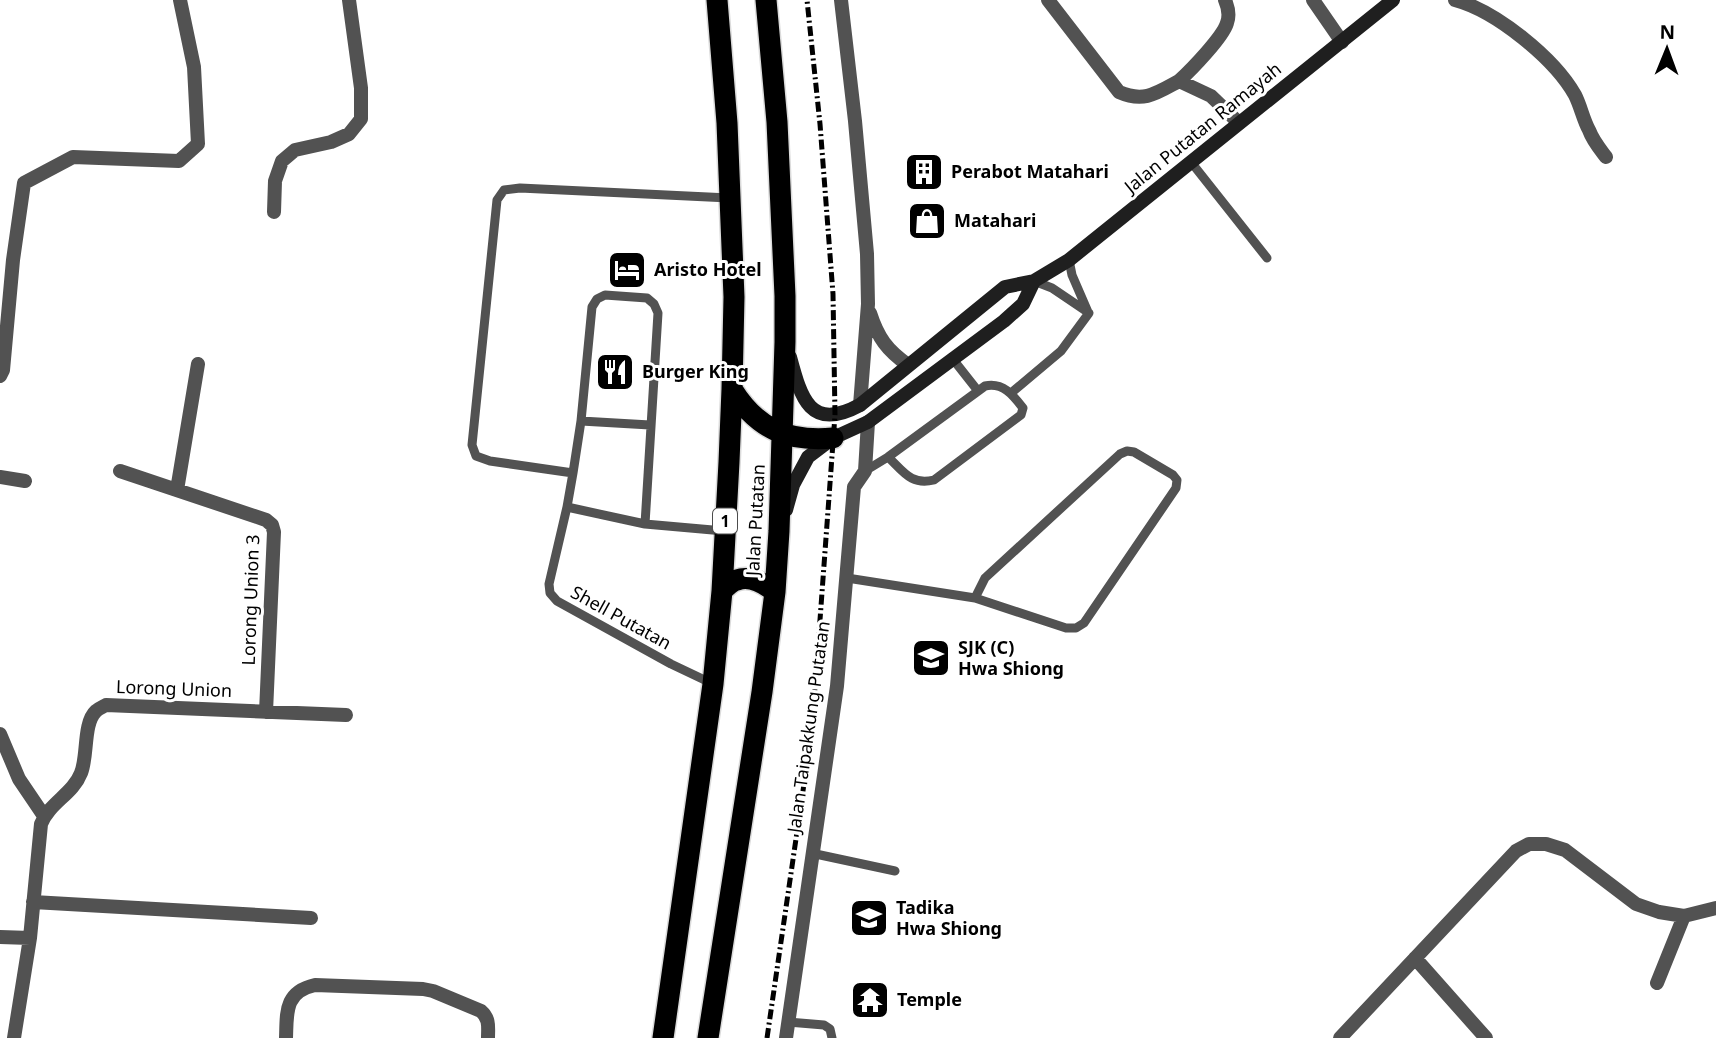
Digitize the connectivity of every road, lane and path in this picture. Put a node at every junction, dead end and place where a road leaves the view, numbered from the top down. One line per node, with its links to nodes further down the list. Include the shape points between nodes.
1 (180, 0): 19 (street, via 194,67 198,144 179,161 73,157 23,183)
2 (349, 0): 17 (street, via 361,120 349,134 295,150 282,161 275,181)
3 (717, 0): 16 (highway, Jalan Putatan / 1)
4 (766, 0): 24 (highway, Jalan Putatan, via 778,122)
5 (841, 0): 22 (street)
6 (1048, 0): 12 (street, via 1119,92 1131,98 1153,96)
7 (1226, 0): 12 (street, via 1227,25)
8 (1313, 0): 11 (street)
9 (1393, 0): 11 (main road, Jalan Putatan Ramayah)
10 (1455, 0): 14 (street, via 1507,26 1553,65 1574,93 1594,142)
11 (1342, 42): 13 (main road, Jalan Putatan Ramayah)
12 (1179, 81): 13 (street, via 1211,96)
13 (1239, 123): 15 (main road, Jalan Putatan Ramayah)
14 (1606, 157)
15 (1191, 162): 18 (lane); 20 (main road, Jalan Putatan Ramayah)
16 (729, 198): 29 (highway, Jalan Putatan / 1); 41 (lane, via 520,187 504,191 498,200 472,445 476,457 490,461)
17 (274, 212)
18 (1267, 258)
19 (6, 260): 28 (street)
20 (1069, 260): 21 (main road, Jalan Putatan Ramayah); 23 (lane)
21 (1034, 281): 23 (lane); 25 (main road, Jalan Putatan Ramayah, via 1023,304); 27 (main road, Jalan Putatan Ramayah, via 1005,287)
22 (868, 304): 27 (street, via 883,343); 32 (street)
23 (1089, 313): 31 (lane, via 1060,351)
24 (785, 342): 32 (main road, Jalan Putatan Ramayah, via 798,386 816,412 829,416); 36 (highway, Jalan Putatan)
25 (952, 358): 30 (lane); 34 (main road, Jalan Putatan Ramayah)
26 (198, 364): 44 (street)
27 (908, 365): 32 (main road, Jalan Putatan Ramayah)
28 (0, 376)
29 (732, 389): 36 (highway, via 743,407); 47 (highway, Jalan Putatan / 1)
30 (978, 391): 31 (lane, via 990,385); 38 (lane)
31 (1011, 393): 38 (lane, via 1023,408 1021,415 933,481 912,480)
32 (860, 405)
33 (582, 421): 35 (lane); 35 (lane, via 592,307 605,295 647,298 658,313); 41 (lane)
34 (868, 422): 37 (main road, Jalan Putatan Ramayah); 40 (street, Jalan Taipakkung Putatan)
35 (650, 425): 46 (lane)
36 (782, 434): 37 (highway); 48 (highway, Jalan Putatan)
37 (833, 438): 48 (main road, Jalan Putatan Ramayah, via 808,457 793,485)
38 (888, 457): 40 (lane)
39 (120, 471): 44 (street, Lorong Union 3)
40 (865, 471): 49 (street, Jalan Taipakkung Putatan, via 854,487)
41 (573, 472): 45 (lane)
42 (0, 477): 43 (street)
43 (25, 481)
44 (177, 490): 54 (street, Lorong Union 3, via 272,525)
45 (567, 507): 46 (lane); 53 (lane, Shell Putatan, via 550,593 557,601)
46 (645, 524): 47 (lane)
47 (724, 531): 50 (highway, Jalan Putatan / 1)
48 (779, 531): 51 (highway, Jalan Putatan)
49 (847, 578): 52 (lane); 58 (street, Jalan Taipakkung Putatan)
50 (722, 591): 51 (highway, via 736,580 750,579); 53 (highway, Jalan Putatan / 1)
51 (775, 592): 73 (highway, Jalan Putatan)
52 (975, 598): 52 (lane, via 1076,628 1084,623 1177,481 1134,452 1120,454 985,578)
53 (713, 684): 72 (highway, Jalan Putatan / 1)
54 (266, 712): 55 (street, Lorong Union); 57 (street, Lorong Union, via 106,705 95,711 89,723 80,776)
55 (346, 715)
56 (0, 734): 57 (street, via 19,779)
57 (44, 816): 60 (street)
58 (811, 853): 59 (lane); 68 (street, Jalan Taipakkung Putatan)
59 (895, 871)
60 (33, 902): 63 (street); 65 (street)
61 (1716, 908): 62 (street)
62 (1684, 916): 66 (street, via 1636,904 1565,850 1529,844 1516,851); 67 (street)
63 (311, 918)
64 (0, 937): 65 (street)
65 (30, 938): 69 (street)
66 (1415, 958): 76 (street); 77 (street)
67 (1657, 983)
68 (788, 1022): 74 (street, Jalan Taipakkung Putatan); 75 (lane, via 824,1025)
69 (14, 1038)
70 (286, 1038): 71 (street, via 291,999 315,985 433,991 486,1015)
71 (488, 1038)
72 (663, 1038)
73 (708, 1038)
74 (786, 1038)
75 (832, 1038)
76 (1340, 1038)
77 (1486, 1038)

